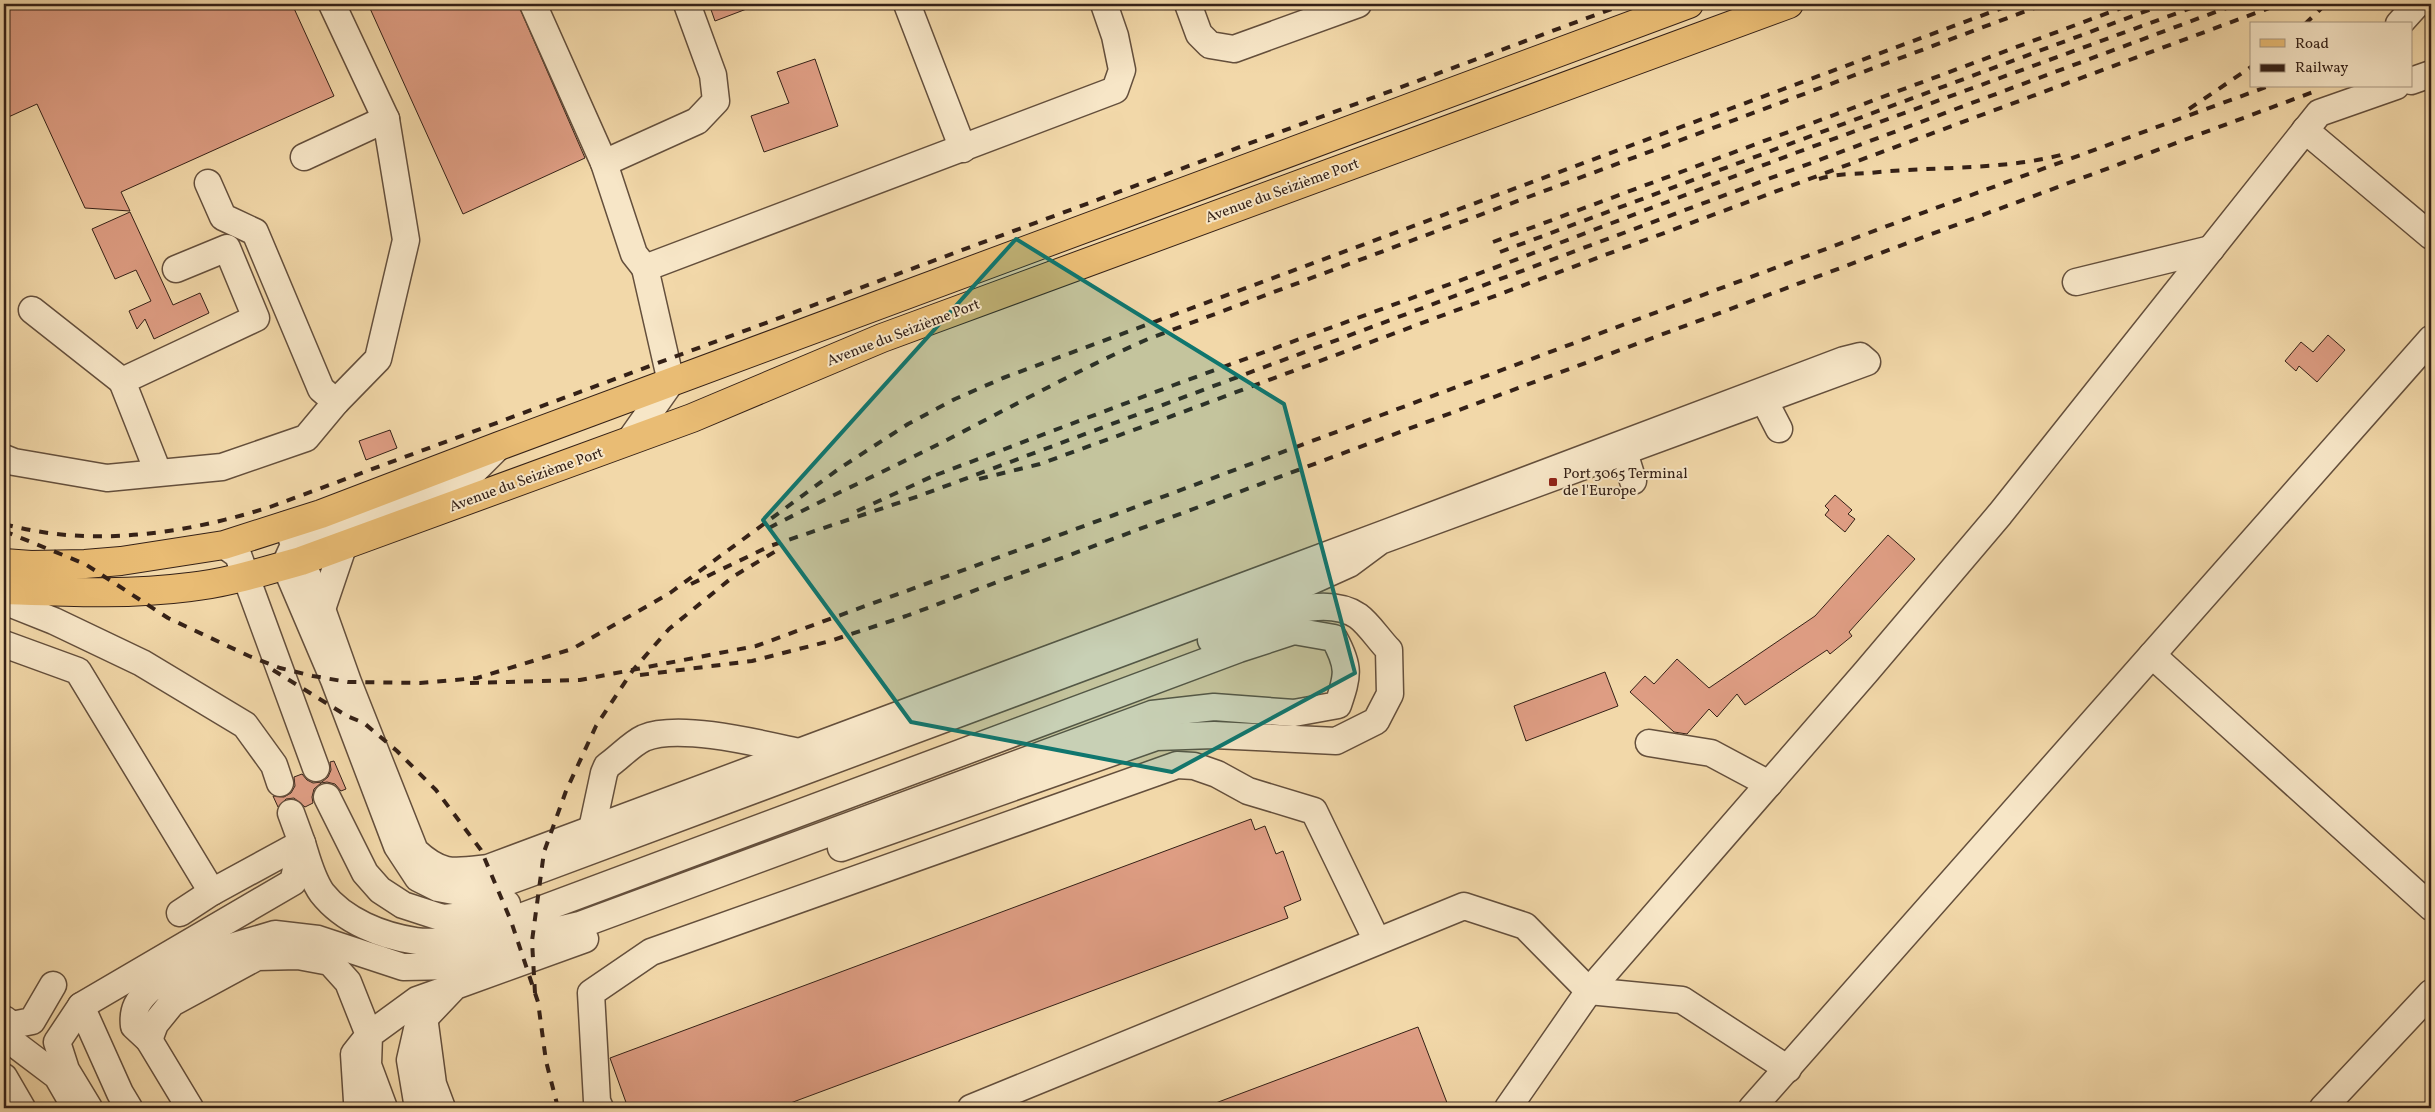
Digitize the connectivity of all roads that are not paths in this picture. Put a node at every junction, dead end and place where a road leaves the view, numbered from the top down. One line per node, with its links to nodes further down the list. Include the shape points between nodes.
1 (332, 4): 14 (street)
2 (533, 4): 18 (street)
3 (687, 4): 18 (street, via 713,75 716,101 697,121)
4 (907, 4): 16 (street)
5 (1104, 4): 16 (street, via 1122,70 1115,90)
6 (1188, 4): 7 (street, via 1198,34 1210,45 1234,49)
7 (1358, 4)
8 (1689, 4): 28 (main road, Avenue du Seizième Port)
9 (1789, 4): 32 (main road, Avenue du Seizième Port, via 882,338 692,418)
10 (2431, 74): 11 (street)
11 (2412, 81)
12 (2341, 88): 15 (street)
13 (2391, 88): 15 (street)
14 (386, 119): 17 (street); 30 (street, via 406,240 378,359)
15 (2312, 122): 20 (street); 21 (street)
16 (963, 149): 22 (street)
17 (304, 156)
18 (604, 163): 22 (street, via 634,254)
19 (208, 183): 30 (street, via 223,217 256,232 320,389)
20 (2431, 236)
21 (2211, 249): 24 (street); 52 (street, via 2000,514)
22 (645, 268): 28 (street)
23 (176, 269): 27 (street, via 227,248 256,318)
24 (2076, 282)
25 (32, 310): 27 (street)
26 (2431, 339): 47 (street)
27 (122, 381): 35 (street)
28 (671, 382): 32 (street); 40 (main road, Avenue du Seizième Port, via 322,514)
29 (1764, 400): 31 (street); 33 (street); 37 (street, via 1867,362 1860,356 1844,360)
30 (336, 402): 35 (street, via 306,438 222,468)
31 (1779, 429)
32 (630, 440): 39 (main road, Avenue du Seizième Port)
33 (1624, 452): 36 (street); 37 (street)
34 (4, 458): 35 (street, via 107,478)
35 (158, 472)
36 (1634, 481)
37 (1380, 538): 40 (street, via 1349,564 1298,587 487,889 459,892 438,888 418,878 397,846 334,680); 49 (street)
38 (224, 545): 40 (main road, Avenue du Seizième Port); 41 (main road, Avenue du Seizième Port, via 85,564); 42 (street, via 238,556)
39 (343, 547): 40 (main road, Avenue du Seizième Port); 45 (street)
40 (292, 549): 42 (main road, Avenue du Seizième Port); 45 (street)
41 (4, 563)
42 (247, 577): 43 (main road, Avenue du Seizième Port, via 190,587 128,592); 50 (street)
43 (4, 590)
44 (4, 601): 51 (street, via 142,663 245,725 274,765)
45 (322, 609): 55 (street, via 415,851 431,866 456,872 488,868)
46 (4, 644): 57 (street, via 78,671)
47 (2152, 655): 58 (street); 71 (street)
48 (1649, 743): 52 (street, via 1712,753)
49 (799, 752): 55 (street); 55 (street, via 716,736 688,734 644,738 607,766)
50 (316, 768)
51 (280, 783)
52 (1769, 784): 63 (street)
53 (327, 797): 62 (street, via 365,873 380,890 404,905 443,918 475,915 1288,611 1332,607 1358,616 1389,650 1390,694 1376,721 1336,741 1214,735 1156,737)
54 (291, 813): 56 (street)
55 (592, 829)
56 (302, 843): 57 (street); 65 (street, via 292,882); 70 (street, via 322,892 342,913 372,929 417,942 459,940 1239,648 1294,631 1334,638 1346,658 1346,681 1338,706 1294,713 1214,707 1152,714 580,925 533,936 455,966 403,968 318,939 276,934 230,946 150,989 139,999 134,1009 134,1026)
57 (212, 892): 59 (street)
58 (2431, 907)
59 (180, 914)
60 (1377, 941): 63 (street, via 1464,906 1525,926); 83 (street, via 1314,811 1248,791 1194,766 1177,764 651,952 591,993); 84 (street)
61 (53, 985): 66 (street, via 32,1021 12,1025)
62 (455, 986): 67 (street); 68 (street, via 418,1000)
63 (1589, 991): 71 (street, via 1682,1000); 85 (street)
64 (2431, 993): 87 (street)
65 (81, 1006): 75 (street, via 57,1042 66,1070); 76 (street, via 83,1049); 77 (street)
66 (4, 1019)
67 (424, 1019): 81 (street, via 418,1025 410,1060); 82 (street, via 433,1084)
68 (369, 1035): 70 (street, via 348,982 330,962 298,956 257,957 172,1003 156,1024); 79 (street, via 354,1054); 80 (street, via 368,1065)
69 (4, 1036): 74 (street, via 57,1076)
70 (149, 1040): 78 (street)
71 (1788, 1069): 86 (street)
72 (4, 1078): 73 (street)
73 (22, 1108)
74 (76, 1108)
75 (88, 1108)
76 (110, 1108)
77 (129, 1108)
78 (190, 1108)
79 (360, 1108)
80 (384, 1108)
81 (418, 1108)
82 (442, 1108)
83 (600, 1108)
84 (971, 1108)
85 (1508, 1108)
86 (1752, 1108)
87 (2323, 1108)

